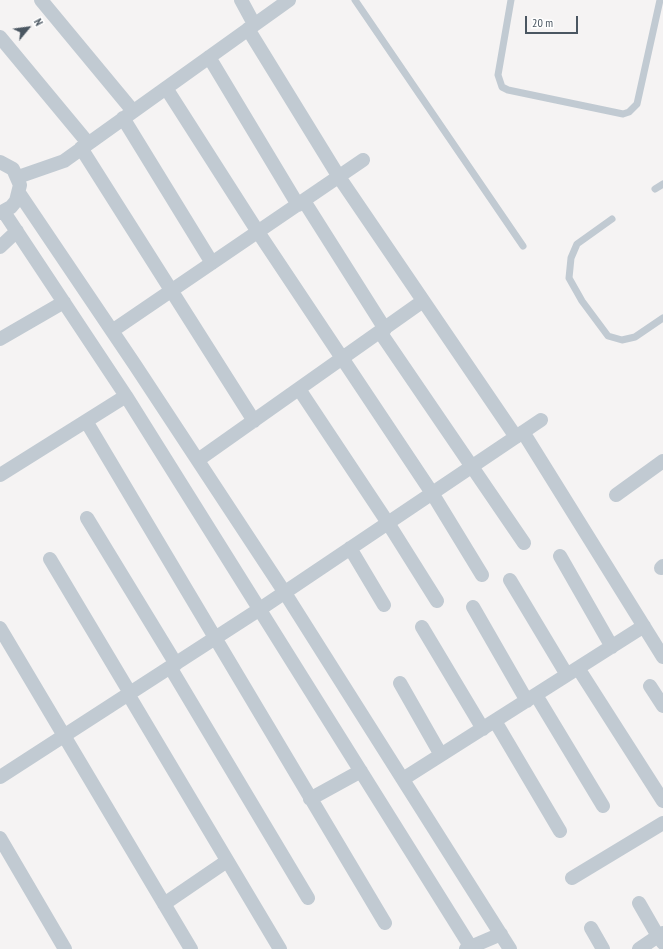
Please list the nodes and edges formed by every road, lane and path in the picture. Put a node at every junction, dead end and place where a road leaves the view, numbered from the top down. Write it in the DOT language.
graph roads {
  1 [pos="40,0"];
  2 [pos="241,0"];
  3 [pos="289,0"];
  4 [pos="355,0"];
  5 [pos="511,0"];
  6 [pos="660,0"];
  7 [pos="251,27"];
  8 [pos="0,37"];
  9 [pos="209,57"];
  10 [pos="166,88"];
  11 [pos="128,115"];
  12 [pos="85,146"];
  13 [pos="364,160"];
  14 [pos="0,162"];
  15 [pos="18,177"];
  16 [pos="339,177"];
  17 [pos="663,184"];
  18 [pos="655,189"];
  19 [pos="19,193"];
  20 [pos="301,203"];
  21 [pos="2,212"];
  22 [pos="612,219"];
  23 [pos="17,231"];
  24 [pos="258,232"];
  25 [pos="523,246"];
  26 [pos="0,247"];
  27 [pos="212,263"];
  28 [pos="171,291"];
  29 [pos="423,301"];
  30 [pos="64,302"];
  31 [pos="663,318"];
  32 [pos="112,331"];
  33 [pos="383,331"];
  34 [pos="2,332"];
  35 [pos="342,359"];
  36 [pos="299,389"];
  37 [pos="126,396"];
  38 [pos="254,420"];
  39 [pos="541,420"];
  40 [pos="86,421"];
  41 [pos="519,435"];
  42 [pos="198,460"];
  43 [pos="663,461"];
  44 [pos="472,467"];
  45 [pos="0,475"];
  46 [pos="432,493"];
  47 [pos="616,495"];
  48 [pos="87,518"];
  49 [pos="388,523"];
  50 [pos="524,543"];
  51 [pos="350,548"];
  52 [pos="560,556"];
  53 [pos="50,559"];
  54 [pos="482,575"];
  55 [pos="510,580"];
  56 [pos="284,593"];
  57 [pos="437,601"];
  58 [pos="384,605"];
  59 [pos="473,607"];
  60 [pos="260,609"];
  61 [pos="644,626"];
  62 [pos="422,627"];
  63 [pos="0,628"];
  64 [pos="214,639"];
  65 [pos="612,647"];
  66 [pos="663,658"];
  67 [pos="173,665"];
  68 [pos="573,671"];
  69 [pos="400,683"];
  70 [pos="650,686"];
  71 [pos="129,694"];
  72 [pos="531,698"];
  73 [pos="663,706"];
  74 [pos="495,721"];
  75 [pos="483,728"];
  76 [pos="63,736"];
  77 [pos="441,755"];
  78 [pos="361,771"];
  79 [pos="0,777"];
  80 [pos="403,779"];
  81 [pos="310,799"];
  82 [pos="663,801"];
  83 [pos="603,806"];
  84 [pos="663,823"];
  85 [pos="560,831"];
  86 [pos="0,838"];
  87 [pos="227,861"];
  88 [pos="572,878"];
  89 [pos="308,898"];
  90 [pos="639,903"];
  91 [pos="164,904"];
  92 [pos="385,923"];
  93 [pos="591,928"];
  94 [pos="501,934"];
  95 [pos="661,937"];
  96 [pos="470,948"];
  97 [pos="65,949"];
  98 [pos="191,949"];
  99 [pos="280,949"];
  100 [pos="510,949"];
  101 [pos="603,949"];
  102 [pos="639,949"];
  1 -- 11 [label="street"];
  2 -- 7 [label="street"];
  3 -- 7 [label="street"];
  4 -- 25 [label="lane"];
  5 -- 6 [label="lane"];
  7 -- 9 [label="street"];
  7 -- 16 [label="street"];
  8 -- 12 [label="street"];
  9 -- 10 [label="street"];
  9 -- 20 [label="street"];
  10 -- 11 [label="street"];
  10 -- 24 [label="street"];
  11 -- 12 [label="street"];
  11 -- 27 [label="street"];
  12 -- 15 [label="street"];
  12 -- 28 [label="street"];
  13 -- 16 [label="street"];
  14 -- 15 [label="street"];
  15 -- 19 [label="street"];
  16 -- 20 [label="street"];
  16 -- 29 [label="street"];
  17 -- 18 [label="lane"];
  19 -- 21 [label="street"];
  19 -- 32 [label="street"];
  20 -- 24 [label="street"];
  20 -- 33 [label="street"];
  21 -- 23 [label="street"];
  22 -- 31 [label="lane"];
  23 -- 26 [label="street"];
  23 -- 30 [label="street"];
  24 -- 27 [label="street"];
  24 -- 35 [label="street"];
  27 -- 28 [label="street"];
  28 -- 32 [label="street"];
  28 -- 38 [label="street"];
  29 -- 33 [label="street"];
  29 -- 41 [label="street"];
  30 -- 34 [label="street"];
  30 -- 37 [label="street"];
  32 -- 42 [label="street"];
  33 -- 35 [label="street"];
  33 -- 44 [label="street"];
  35 -- 36 [label="street"];
  35 -- 46 [label="street"];
  36 -- 38 [label="street"];
  36 -- 49 [label="street"];
  37 -- 40 [label="street"];
  37 -- 60 [label="street"];
  38 -- 42 [label="street"];
  39 -- 41 [label="street"];
  40 -- 45 [label="street"];
  40 -- 64 [label="street"];
  41 -- 44 [label="street"];
  41 -- 61 [label="street"];
  42 -- 56 [label="street"];
  43 -- 47 [label="street"];
  44 -- 46 [label="street"];
  44 -- 50 [label="street"];
  46 -- 49 [label="street"];
  46 -- 54 [label="street"];
  48 -- 67 [label="street"];
  49 -- 51 [label="street"];
  49 -- 57 [label="street"];
  51 -- 56 [label="street"];
  51 -- 58 [label="street"];
  52 -- 65 [label="street"];
  53 -- 71 [label="street"];
  55 -- 68 [label="street"];
  56 -- 60 [label="street"];
  56 -- 80 [label="street"];
  59 -- 72 [label="street"];
  60 -- 64 [label="street"];
  60 -- 78 [label="street"];
  61 -- 65 [label="street"];
  61 -- 66 [label="street"];
  62 -- 75 [label="street"];
  63 -- 76 [label="street"];
  64 -- 67 [label="street"];
  64 -- 81 [label="street"];
  65 -- 68 [label="street"];
  67 -- 71 [label="street"];
  67 -- 89 [label="street"];
  68 -- 72 [label="street"];
  68 -- 82 [label="street"];
  69 -- 77 [label="street"];
  70 -- 73 [label="street"];
  71 -- 76 [label="street"];
  71 -- 87 [label="street"];
  72 -- 74 [label="street"];
  72 -- 83 [label="street"];
  74 -- 75 [label="street"];
  74 -- 85 [label="street"];
  75 -- 77 [label="street"];
  76 -- 79 [label="street"];
  76 -- 91 [label="street"];
  77 -- 80 [label="street"];
  78 -- 81 [label="street"];
  78 -- 96 [label="street"];
  80 -- 94 [label="street"];
  81 -- 92 [label="street"];
  84 -- 88 [label="street"];
  86 -- 97 [label="street"];
  87 -- 91 [label="street"];
  87 -- 99 [label="street"];
  90 -- 95 [label="street"];
  91 -- 98 [label="street"];
  93 -- 101 [label="street"];
  94 -- 96 [label="street"];
  94 -- 100 [label="street"];
  95 -- 102 [label="street"];
}
